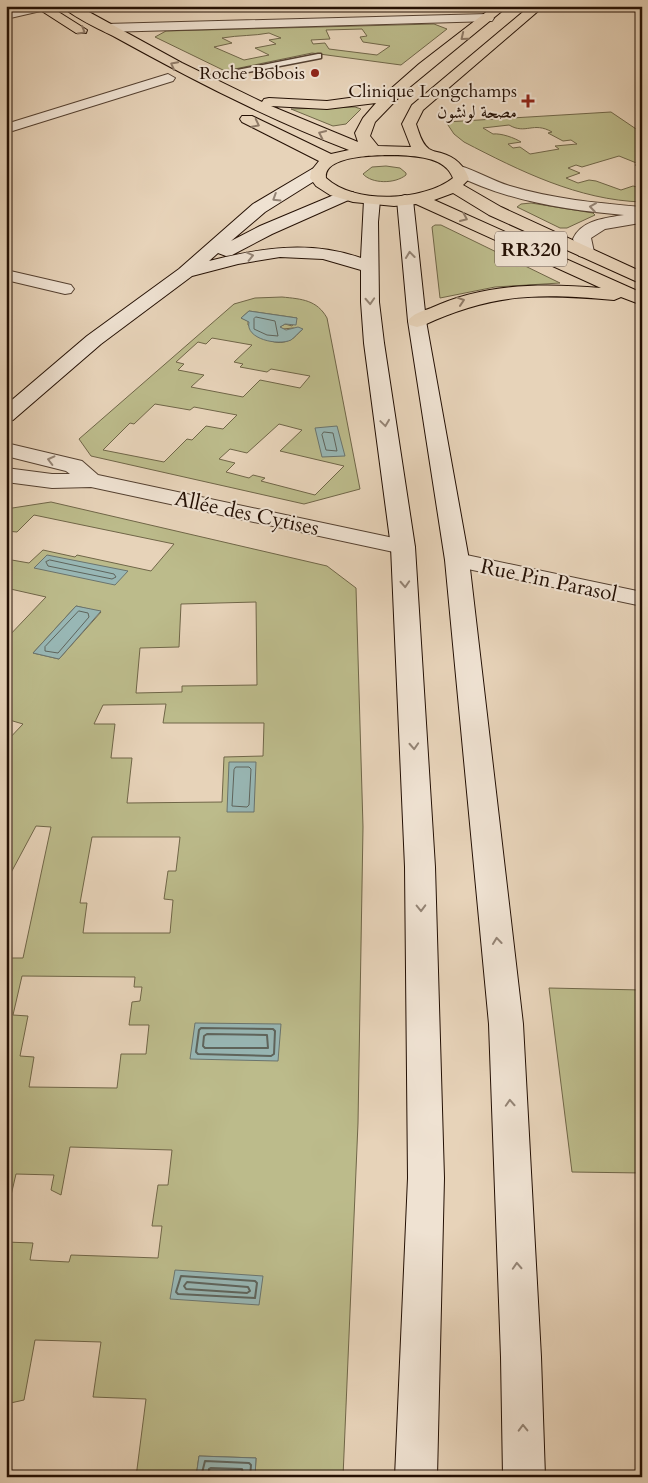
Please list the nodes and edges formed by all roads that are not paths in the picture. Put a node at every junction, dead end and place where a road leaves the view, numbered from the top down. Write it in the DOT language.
graph roads {
  1 [pos="68,6"];
  2 [pos="502,6"];
  3 [pos="538,6"];
  4 [pos="41,7"];
  5 [pos="6,16"];
  6 [pos="488,18"];
  7 [pos="106,28"];
  8 [pos="90,36"];
  9 [pos="318,56"];
  10 [pos="150,68"];
  11 [pos="202,79"];
  12 [pos="389,97"];
  13 [pos="244,98"];
  14 [pos="237,114"];
  15 [pos="6,129"];
  16 [pos="371,151"];
  17 [pos="425,154"];
  18 [pos="324,166"];
  19 [pos="457,179"];
  20 [pos="348,195"];
  21 [pos="412,199"];
  22 [pos="372,200"];
  23 [pos="642,212"];
  24 [pos="642,218"];
  25 [pos="585,252"];
  26 [pos="369,268"];
  27 [pos="185,273"];
  28 [pos="6,275"];
  29 [pos="642,279"];
  30 [pos="65,289"];
  31 [pos="642,300"];
  32 [pos="416,321"];
  33 [pos="6,416"];
  34 [pos="6,449"];
  35 [pos="6,475"];
  36 [pos="91,480"];
  37 [pos="403,547"];
  38 [pos="457,560"];
  39 [pos="642,599"];
  40 [pos="416,1477"];
  41 [pos="524,1477"];
  1 -- 7 [label="main road, RR320"];
  2 -- 6 [label="main road"];
  3 -- 17 [label="main road"];
  4 -- 5 [label="main road"];
  4 -- 8 [label="main road, one-way"];
  6 -- 7 [label="main road"];
  6 -- 12 [label="main road, one-way"];
  11 -- 7 [label="main road, RR320, one-way"];
  9 -- 11 [label="lane"];
  10 -- 15 [label="main road"];
  11 -- 13 [label="main road, RR320"];
  12 -- 13 [label="main road"];
  12 -- 16 [label="main road"];
  16 -- 13 [label="main road, RR320, one-way"];
  14 -- 18 [label="main road, RR320, one-way"];
  16 -- 17 [label="main road, RR320"];
  16 -- 18 [label="main road, RR320"];
  17 -- 19 [label="main road, RR320"];
  18 -- 20 [label="main road, RR320"];
  18 -- 27 [label="main road, one-way"];
  19 -- 21 [label="main road, RR320"];
  23 -- 19 [label="main road, one-way"];
  19 -- 25 [label="main road, RR320"];
  20 -- 22 [label="main road, RR320"];
  20 -- 27 [label="main road"];
  21 -- 22 [label="main road, RR320"];
  21 -- 31 [label="main road, RR320, one-way"];
  32 -- 21 [label="main road, one-way"];
  22 -- 26 [label="main road"];
  24 -- 25 [label="main road"];
  25 -- 29 [label="main road, RR320"];
  27 -- 26 [label="main road, one-way"];
  26 -- 37 [label="main road, one-way"];
  27 -- 33 [label="main road"];
  28 -- 30 [label="main road"];
  32 -- 31 [label="main road, one-way"];
  32 -- 38 [label="main road"];
  36 -- 34 [label="main road, Allée des Cytises, one-way"];
  35 -- 36 [label="main road, Allée des Cytises"];
  36 -- 37 [label="main road, Allée des Cytises"];
  37 -- 40 [label="main road, one-way"];
  38 -- 39 [label="main road, Rue Pin Parasol"];
  41 -- 38 [label="main road, one-way"];
}
